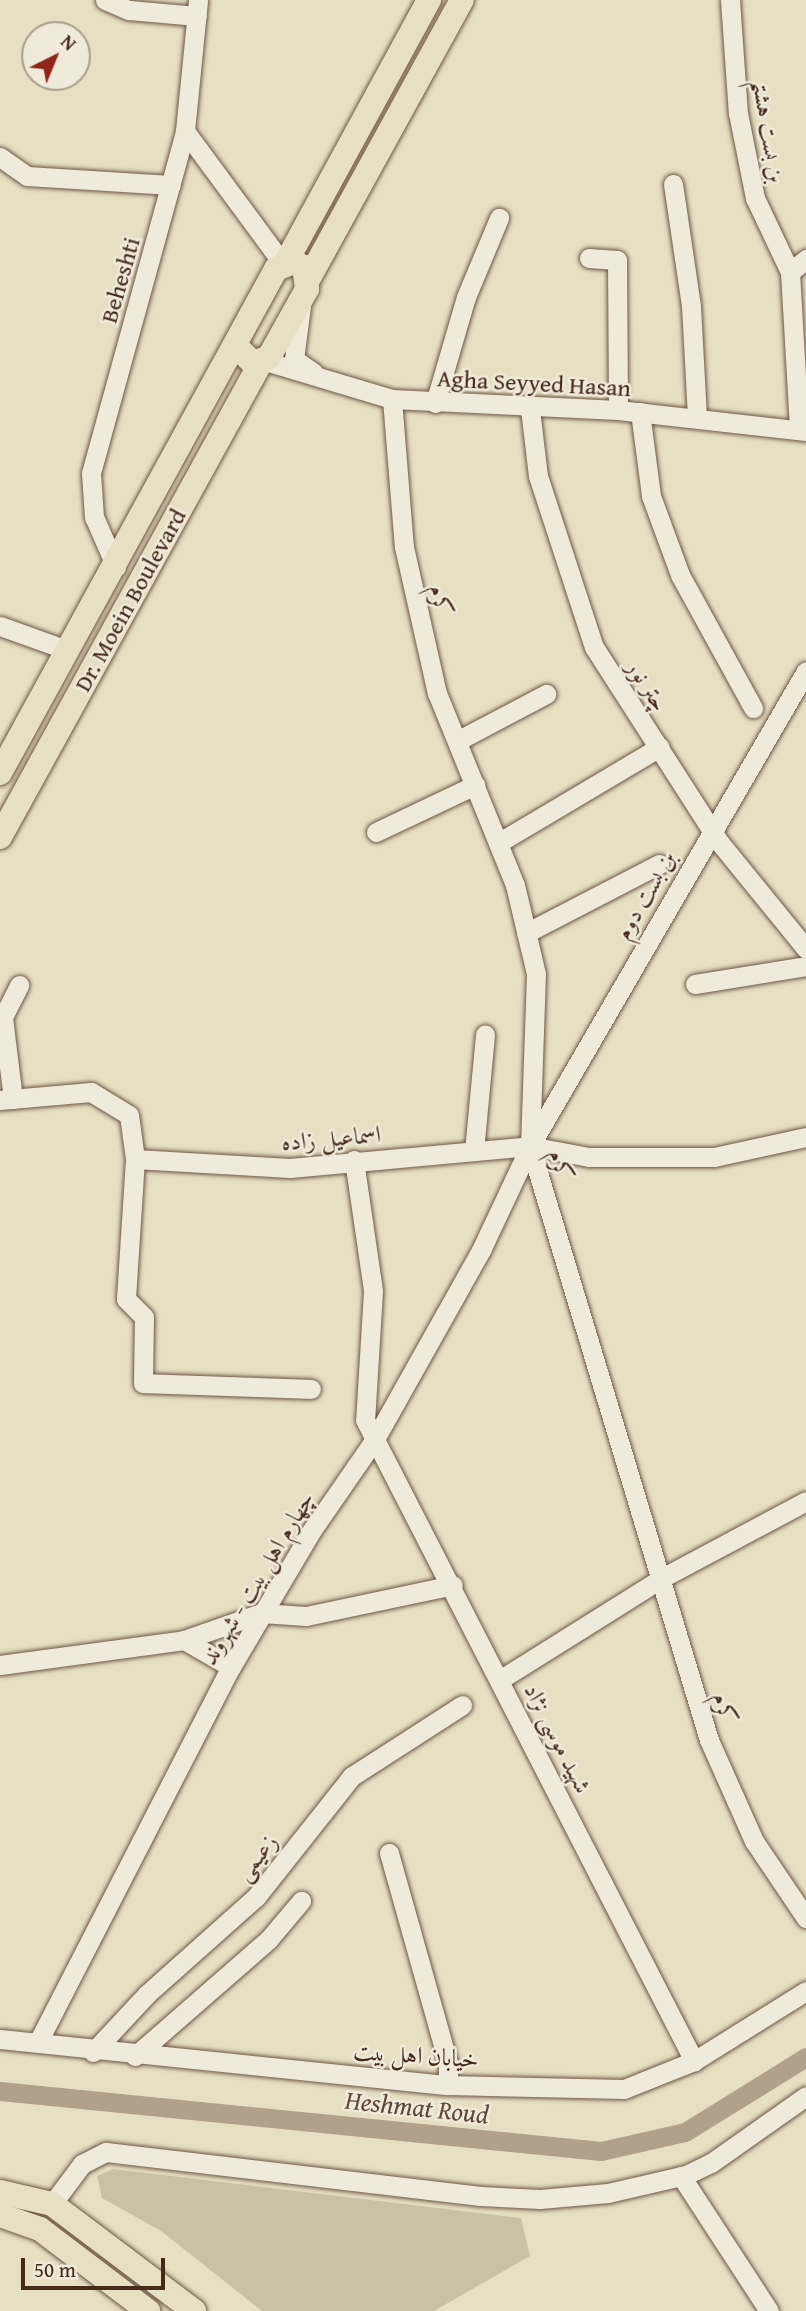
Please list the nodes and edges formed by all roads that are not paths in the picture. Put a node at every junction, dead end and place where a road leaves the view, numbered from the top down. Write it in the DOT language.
graph roads {
  1 [pos="105,0"];
  2 [pos="429,0"];
  3 [pos="462,0"];
  4 [pos="730,0"];
  5 [pos="197,8"];
  6 [pos="185,131"];
  7 [pos="0,157"];
  8 [pos="673,184"];
  9 [pos="171,185"];
  10 [pos="499,218"];
  11 [pos="589,258"];
  12 [pos="806,259"];
  13 [pos="284,264"];
  14 [pos="790,272"];
  15 [pos="305,289"];
  16 [pos="238,348"];
  17 [pos="263,362"];
  18 [pos="330,383"];
  19 [pos="392,399"];
  20 [pos="435,403"];
  21 [pos="530,410"];
  22 [pos="618,410"];
  23 [pos="640,412"];
  24 [pos="697,418"];
  25 [pos="803,430"];
  26 [pos="116,567"];
  27 [pos="0,626"];
  28 [pos="67,650"];
  29 [pos="806,671"];
  30 [pos="546,694"];
  31 [pos="752,708"];
  32 [pos="457,741"];
  33 [pos="660,747"];
  34 [pos="0,773"];
  35 [pos="475,785"];
  36 [pos="711,829"];
  37 [pos="376,832"];
  38 [pos="0,837"];
  39 [pos="498,844"];
  40 [pos="659,864"];
  41 [pos="526,933"];
  42 [pos="806,949"];
  43 [pos="806,966"];
  44 [pos="695,984"];
  45 [pos="19,985"];
  46 [pos="485,1035"];
  47 [pos="7,1099"];
  48 [pos="806,1137"];
  49 [pos="530,1146"];
  50 [pos="474,1151"];
  51 [pos="135,1159"];
  52 [pos="354,1160"];
  53 [pos="311,1389"];
  54 [pos="375,1439"];
  55 [pos="806,1500"];
  56 [pos="662,1578"];
  57 [pos="453,1585"];
  58 [pos="261,1613"];
  59 [pos="184,1640"];
  60 [pos="0,1665"];
  61 [pos="231,1667"];
  62 [pos="501,1679"];
  63 [pos="462,1705"];
  64 [pos="389,1853"];
  65 [pos="301,1901"];
  66 [pos="806,1918"];
  67 [pos="806,1991"];
  68 [pos="0,2039"];
  69 [pos="38,2042"];
  70 [pos="93,2052"];
  71 [pos="135,2056"];
  72 [pos="694,2061"];
  73 [pos="448,2085"];
  74 [pos="806,2096"];
  75 [pos="681,2176"];
  76 [pos="0,2192"];
  77 [pos="52,2204"];
  78 [pos="0,2216"];
  79 [pos="148,2311"];
  80 [pos="194,2311"];
  81 [pos="769,2311"];
  1 -- 5 [label="street"];
  2 -- 13 [label="main road"];
  3 -- 15 [label="main road"];
  4 -- 14 [label="street, بن بست هشتم"];
  5 -- 6 [label="street, Beheshti"];
  6 -- 9 [label="street, Beheshti"];
  6 -- 13 [label="street"];
  7 -- 9 [label="street"];
  8 -- 24 [label="street"];
  9 -- 26 [label="street, Beheshti"];
  10 -- 20 [label="street"];
  11 -- 22 [label="street"];
  12 -- 14 [label="street"];
  13 -- 15 [label="main road"];
  13 -- 16 [label="main road, Dr. Moein Boulevard"];
  14 -- 25 [label="street, بن بست هشتم"];
  15 -- 17 [label="main road, Dr. Moein Boulevard"];
  15 -- 18 [label="street"];
  16 -- 17 [label="main road"];
  16 -- 26 [label="main road, Dr. Moein Boulevard"];
  17 -- 18 [label="street, Agha Seyyed Hasan"];
  17 -- 38 [label="main road, Dr. Moein Boulevard"];
  18 -- 19 [label="street, Agha Seyyed Hasan"];
  19 -- 20 [label="street, Agha Seyyed Hasan"];
  19 -- 32 [label="street, کرم"];
  20 -- 21 [label="street, Agha Seyyed Hasan"];
  21 -- 22 [label="street, Agha Seyyed Hasan"];
  21 -- 33 [label="street, چتر نور"];
  22 -- 23 [label="street, Agha Seyyed Hasan"];
  23 -- 24 [label="street, Agha Seyyed Hasan"];
  23 -- 31 [label="street"];
  24 -- 25 [label="street, Agha Seyyed Hasan"];
  26 -- 28 [label="main road, Dr. Moein Boulevard"];
  27 -- 28 [label="street"];
  28 -- 34 [label="main road, Dr. Moein Boulevard"];
  29 -- 36 [label="street, بن بست دوم"];
  30 -- 32 [label="street"];
  32 -- 35 [label="street, کرم"];
  33 -- 36 [label="street, چتر نور"];
  33 -- 39 [label="street"];
  35 -- 37 [label="street"];
  35 -- 39 [label="street, کرم"];
  36 -- 42 [label="street, چتر نور"];
  36 -- 49 [label="street, بن بست دوم"];
  39 -- 41 [label="street, کرم"];
  40 -- 41 [label="street"];
  41 -- 49 [label="street, کرم"];
  43 -- 44 [label="street"];
  45 -- 47 [label="street"];
  46 -- 50 [label="street"];
  47 -- 51 [label="street"];
  48 -- 49 [label="street, اسماعیل زاده"];
  49 -- 50 [label="street, اسماعیل زاده"];
  49 -- 54 [label="street, چهارم اهل بیت - شهروند"];
  49 -- 56 [label="street, کرم"];
  50 -- 52 [label="street, اسماعیل زاده"];
  51 -- 52 [label="street, اسماعیل زاده"];
  51 -- 53 [label="street"];
  52 -- 54 [label="street, شهید موسی نژاد"];
  54 -- 57 [label="street, شهید موسی نژاد"];
  54 -- 58 [label="street, چهارم اهل بیت - شهروند"];
  55 -- 56 [label="street"];
  56 -- 62 [label="street"];
  56 -- 66 [label="street, کرم"];
  57 -- 58 [label="street"];
  57 -- 62 [label="street, شهید موسی نژاد"];
  58 -- 59 [label="street"];
  58 -- 61 [label="street, چهارم اهل بیت - شهروند"];
  59 -- 60 [label="street"];
  59 -- 61 [label="street"];
  61 -- 69 [label="street, چهارم اهل بیت - شهروند"];
  62 -- 72 [label="street, شهید موسی نژاد"];
  63 -- 70 [label="street, زعیمی"];
  64 -- 73 [label="street"];
  65 -- 71 [label="street"];
  67 -- 72 [label="street, خیابان اهل بیت"];
  68 -- 69 [label="street, خیابان اهل بیت"];
  69 -- 70 [label="street, خیابان اهل بیت"];
  70 -- 71 [label="street, خیابان اهل بیت"];
  71 -- 73 [label="street, خیابان اهل بیت"];
  72 -- 73 [label="street, خیابان اهل بیت"];
  74 -- 75 [label="street"];
  75 -- 77 [label="street"];
  75 -- 81 [label="street"];
  76 -- 77 [label="main road"];
  77 -- 80 [label="main road"];
  78 -- 79 [label="main road"];
}
